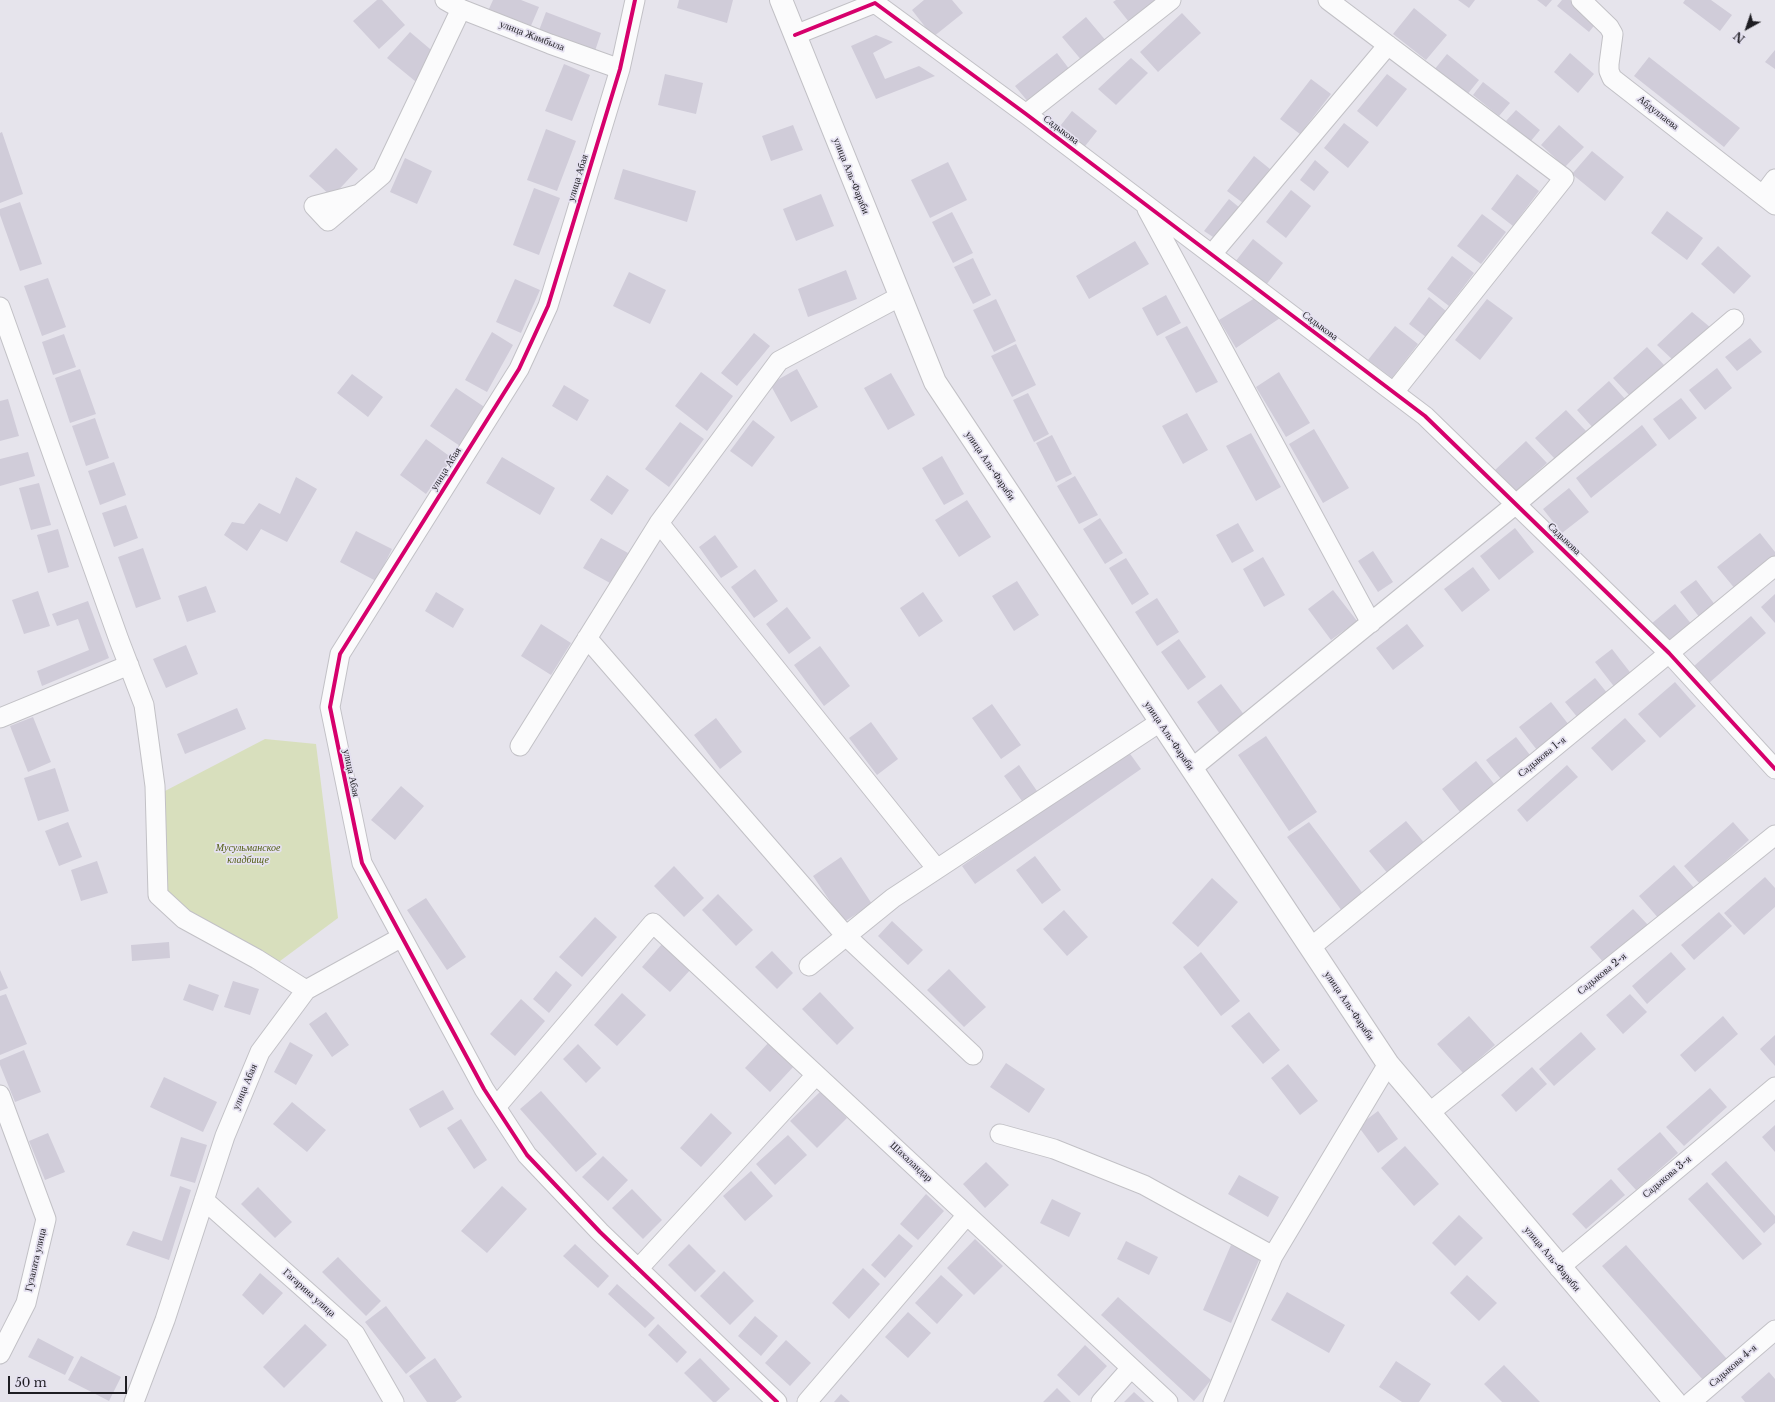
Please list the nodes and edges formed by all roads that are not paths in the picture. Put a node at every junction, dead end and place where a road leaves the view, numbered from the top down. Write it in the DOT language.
graph roads {
  1 [pos="635,0"];
  2 [pos="781,0"];
  3 [pos="1171,0"];
  4 [pos="1328,0"];
  5 [pos="1582,0"];
  6 [pos="877,1"];
  7 [pos="453,4"];
  8 [pos="794,35"];
  9 [pos="1388,45"];
  10 [pos="620,69"];
  11 [pos="1026,114"];
  12 [pos="1775,179"];
  13 [pos="360,194"];
  14 [pos="1769,200"];
  15 [pos="1144,202"];
  16 [pos="1212,254"];
  17 [pos="899,297"];
  18 [pos="0,307"];
  19 [pos="1734,319"];
  20 [pos="1394,392"];
  21 [pos="1516,504"];
  22 [pos="659,523"];
  23 [pos="1775,566"];
  24 [pos="1371,623"];
  25 [pos="587,638"];
  26 [pos="1669,653"];
  27 [pos="128,665"];
  28 [pos="0,718"];
  29 [pos="1160,722"];
  30 [pos="520,746"];
  31 [pos="1191,769"];
  32 [pos="1775,769"];
  33 [pos="1775,835"];
  34 [pos="937,869"];
  35 [pos="846,936"];
  36 [pos="402,937"];
  37 [pos="1310,948"];
  38 [pos="809,966"];
  39 [pos="306,990"];
  40 [pos="973,1055"];
  41 [pos="1388,1064"];
  42 [pos="816,1074"];
  43 [pos="1775,1087"];
  44 [pos="0,1095"];
  45 [pos="496,1107"];
  46 [pos="1429,1113"];
  47 [pos="1000,1134"];
  48 [pos="204,1200"];
  49 [pos="968,1215"];
  50 [pos="1273,1256"];
  51 [pos="1559,1268"];
  52 [pos="638,1269"];
  53 [pos="1775,1330"];
  54 [pos="0,1354"];
  55 [pos="1131,1368"];
  56 [pos="134,1402"];
  57 [pos="394,1402"];
  58 [pos="777,1402"];
  59 [pos="807,1402"];
  60 [pos="1101,1402"];
  61 [pos="1168,1402"];
  62 [pos="1213,1402"];
  63 [pos="1675,1402"];
  64 [pos="1691,1402"];
  1 -- 10 [label="street, улица Абая"];
  2 -- 8 [label="main road, улица Аль-Фараби"];
  3 -- 11 [label="street"];
  4 -- 9 [label="street"];
  5 -- 14 [label="street, Абдуллаева"];
  6 -- 8 [label="street, Садыкова"];
  6 -- 11 [label="street, Садыкова"];
  7 -- 10 [label="street, улица Жамбыла"];
  7 -- 13 [label="street"];
  8 -- 17 [label="main road, улица Аль-Фараби"];
  9 -- 16 [label="street"];
  9 -- 20 [label="street"];
  10 -- 36 [label="street, улица Абая"];
  11 -- 15 [label="street, Садыкова"];
  12 -- 14 [label="street"];
  15 -- 16 [label="street, Садыкова"];
  15 -- 24 [label="street"];
  16 -- 20 [label="street, Садыкова"];
  17 -- 22 [label="street"];
  17 -- 29 [label="main road, улица Аль-Фараби"];
  18 -- 27 [label="street"];
  19 -- 21 [label="street"];
  20 -- 21 [label="street, Садыкова"];
  21 -- 24 [label="street"];
  21 -- 26 [label="street, Садыкова"];
  22 -- 25 [label="street"];
  22 -- 34 [label="street"];
  23 -- 26 [label="street, Садыкова 1-я"];
  24 -- 31 [label="street"];
  25 -- 30 [label="street"];
  25 -- 35 [label="street"];
  26 -- 32 [label="street, Садыкова"];
  26 -- 37 [label="street, Садыкова 1-я"];
  27 -- 28 [label="street"];
  27 -- 39 [label="street"];
  29 -- 31 [label="main road, улица Аль-Фараби"];
  29 -- 34 [label="street"];
  31 -- 37 [label="main road, улица Аль-Фараби"];
  33 -- 46 [label="street, Садыкова 2-я"];
  34 -- 35 [label="street"];
  35 -- 38 [label="street"];
  35 -- 40 [label="street"];
  36 -- 39 [label="street, улица Абая"];
  36 -- 45 [label="street"];
  37 -- 41 [label="main road, улица Аль-Фараби"];
  39 -- 48 [label="street, улица Абая"];
  41 -- 46 [label="main road, улица Аль-Фараби"];
  41 -- 50 [label="street"];
  42 -- 45 [label="street, Шахаландар"];
  42 -- 49 [label="street, Шахаландар"];
  42 -- 52 [label="street"];
  43 -- 51 [label="street, Садыкова 3-я"];
  44 -- 54 [label="street, Гузалата улица"];
  45 -- 52 [label="street"];
  46 -- 51 [label="main road, улица Аль-Фараби"];
  47 -- 50 [label="street"];
  48 -- 56 [label="street, улица Абая"];
  48 -- 57 [label="street, Гагарина улица"];
  49 -- 55 [label="street, Шахаландар"];
  49 -- 59 [label="street"];
  50 -- 62 [label="street"];
  51 -- 63 [label="main road, улица Аль-Фараби"];
  52 -- 58 [label="street"];
  53 -- 64 [label="street, Садыкова 4-я"];
  55 -- 60 [label="street"];
  55 -- 61 [label="street, Шахаландар"];
}
